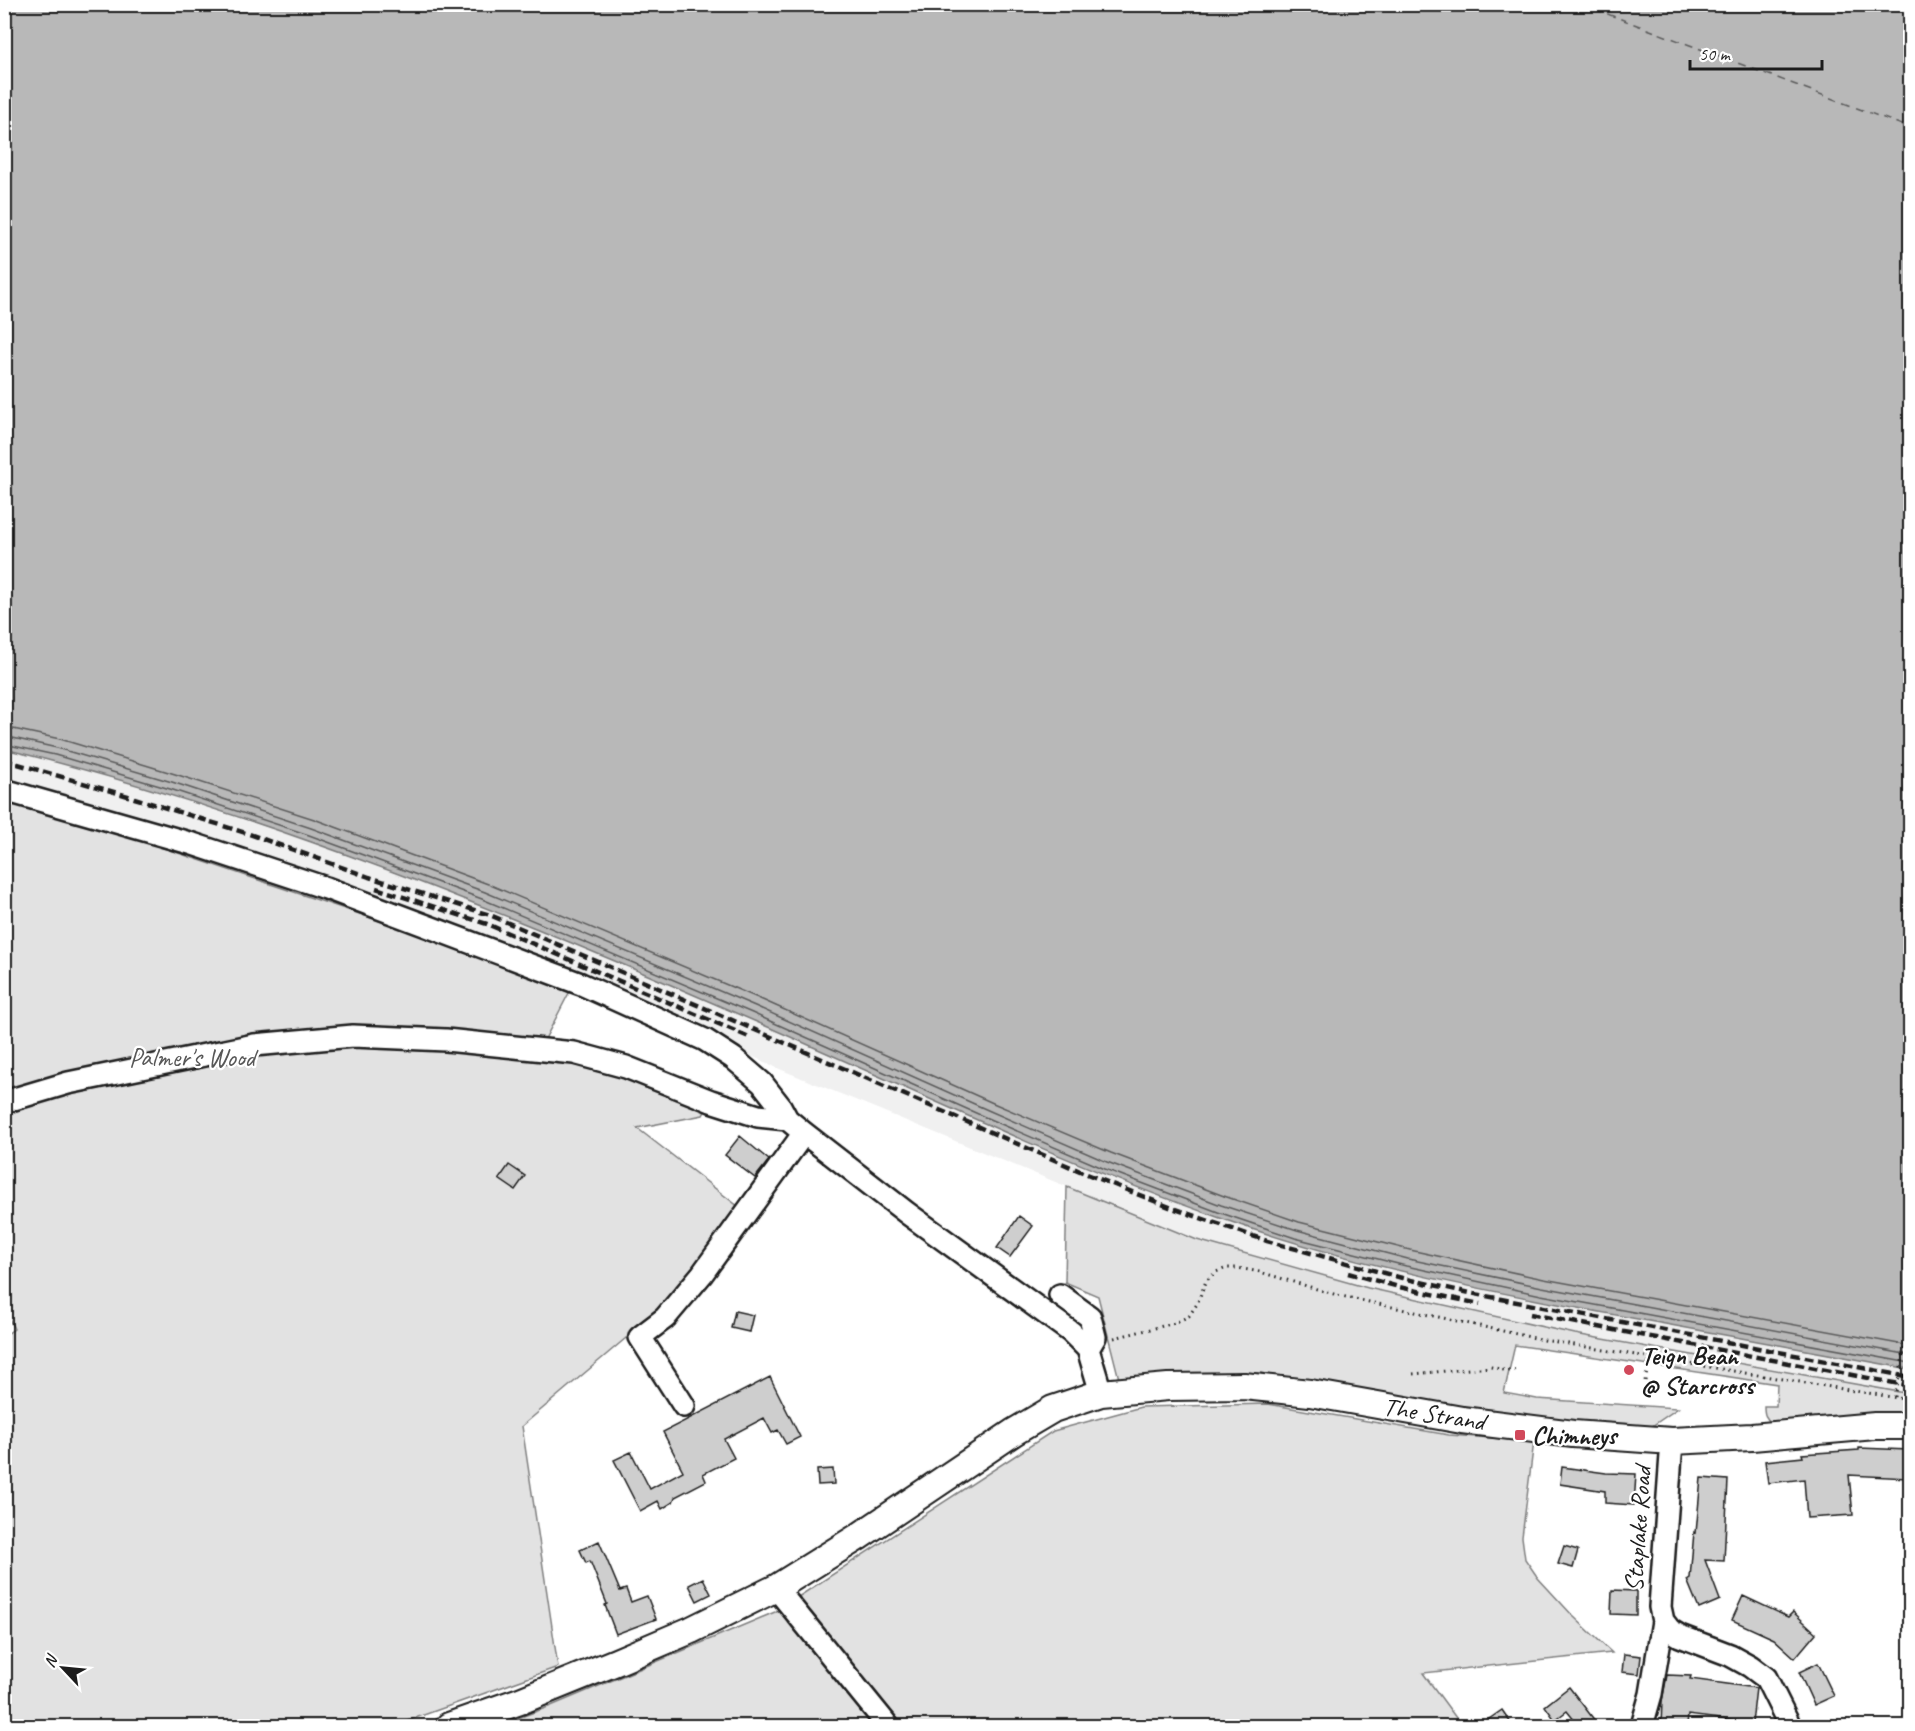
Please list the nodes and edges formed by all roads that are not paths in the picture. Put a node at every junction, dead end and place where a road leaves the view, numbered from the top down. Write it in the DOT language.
graph roads {
  1 [pos="4,790"];
  2 [pos="4,1102"];
  3 [pos="787,1119"];
  4 [pos="804,1133"];
  5 [pos="1060,1295"];
  6 [pos="1088,1349"];
  7 [pos="1101,1393"];
  8 [pos="684,1406"];
  9 [pos="1911,1426"];
  10 [pos="1672,1441"];
  11 [pos="776,1588"];
  12 [pos="1663,1621"];
  13 [pos="449,1726"];
  14 [pos="888,1726"];
  15 [pos="1642,1726"];
  16 [pos="1790,1726"];
  1 -- 3 [label="street"];
  2 -- 3 [label="street"];
  3 -- 4 [label="street"];
  4 -- 6 [label="street"];
  4 -- 8 [label="street"];
  5 -- 6 [label="street"];
  6 -- 7 [label="street"];
  7 -- 10 [label="main road, The Strand"];
  7 -- 11 [label="main road, The Strand"];
  9 -- 10 [label="main road, The Strand"];
  10 -- 12 [label="street, Staplake Road"];
  11 -- 13 [label="main road, The Strand"];
  11 -- 14 [label="street"];
  12 -- 15 [label="street, Staplake Road"];
  12 -- 16 [label="street, Staplake Road"];
}
